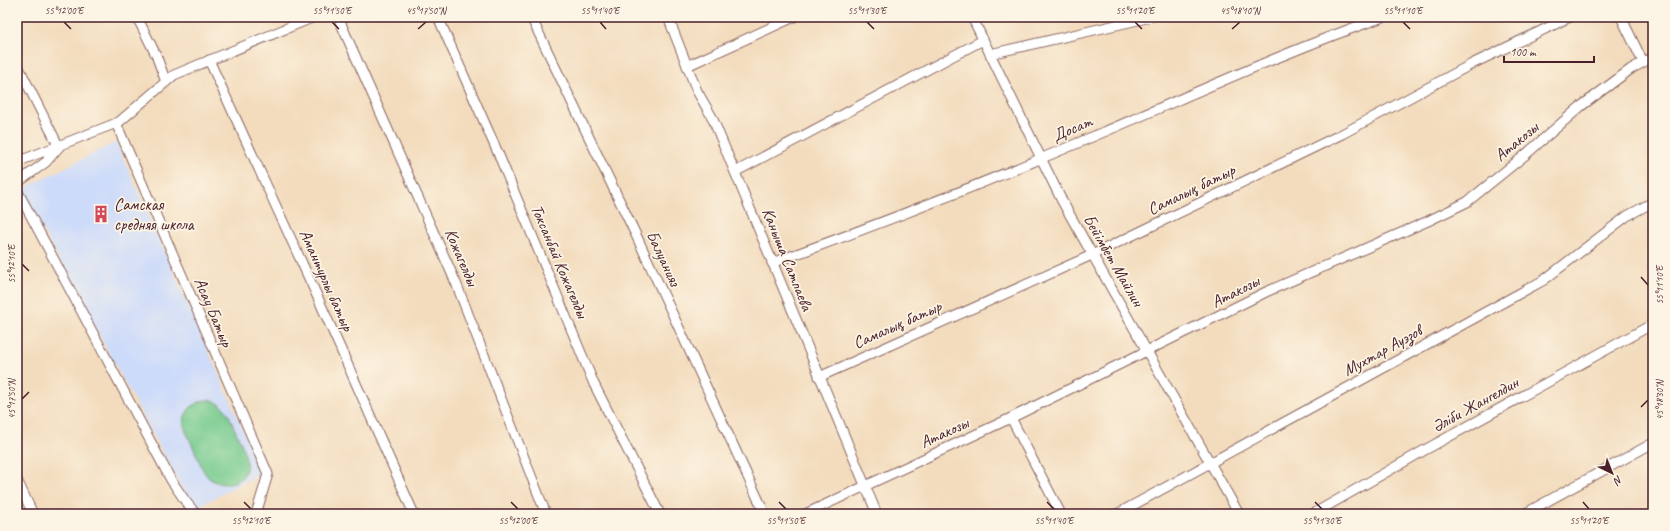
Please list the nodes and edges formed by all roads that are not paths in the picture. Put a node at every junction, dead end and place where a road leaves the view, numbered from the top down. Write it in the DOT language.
graph roads {
  1 [pos="137,17"];
  2 [pos="314,17"];
  3 [pos="338,17"];
  4 [pos="438,17"];
  5 [pos="531,17"];
  6 [pos="668,17"];
  7 [pos="794,17"];
  8 [pos="972,17"];
  9 [pos="1151,17"];
  10 [pos="1383,17"];
  11 [pos="1570,17"];
  12 [pos="1621,17"];
  13 [pos="983,40"];
  14 [pos="990,54"];
  15 [pos="1653,57"];
  16 [pos="210,60"];
  17 [pos="1643,62"];
  18 [pos="17,64"];
  19 [pos="687,66"];
  20 [pos="166,82"];
  21 [pos="116,123"];
  22 [pos="59,146"];
  23 [pos="1041,158"];
  24 [pos="17,162"];
  25 [pos="735,172"];
  26 [pos="17,183"];
  27 [pos="17,190"];
  28 [pos="1653,202"];
  29 [pos="1092,255"];
  30 [pos="772,263"];
  31 [pos="1653,324"];
  32 [pos="1147,352"];
  33 [pos="819,377"];
  34 [pos="1011,418"];
  35 [pos="1653,443"];
  36 [pos="1210,462"];
  37 [pos="17,480"];
  38 [pos="866,487"];
  39 [pos="33,514"];
  40 [pos="196,514"];
  41 [pos="256,514"];
  42 [pos="414,514"];
  43 [pos="546,514"];
  44 [pos="660,514"];
  45 [pos="765,514"];
  46 [pos="806,514"];
  47 [pos="877,514"];
  48 [pos="1061,514"];
  49 [pos="1117,514"];
  50 [pos="1239,514"];
  51 [pos="1314,514"];
  52 [pos="1524,514"];
  1 -- 20 [label="street"];
  2 -- 16 [label="street"];
  3 -- 43 [label="street, Кожагелды"];
  4 -- 44 [label="street, Токсанбай Кожагелды"];
  5 -- 45 [label="street, Балуанияз"];
  6 -- 19 [label="street, Каныша Сатпаева"];
  7 -- 19 [label="street"];
  8 -- 13 [label="street, Бейімбет Майлин"];
  9 -- 14 [label="street"];
  10 -- 23 [label="street, Досат"];
  11 -- 29 [label="street, Самалық батыр"];
  12 -- 17 [label="street"];
  13 -- 14 [label="street, Бейімбет Майлин"];
  13 -- 25 [label="street"];
  14 -- 23 [label="street, Бейімбет Майлин"];
  15 -- 17 [label="street, Атакозы"];
  16 -- 20 [label="street"];
  16 -- 42 [label="street, Амантурлы батыр"];
  17 -- 32 [label="street, Атакозы"];
  18 -- 22 [label="street"];
  19 -- 25 [label="street, Каныша Сатпаева"];
  20 -- 21 [label="street"];
  21 -- 22 [label="street"];
  21 -- 41 [label="street, Асау Батыр"];
  22 -- 24 [label="street"];
  22 -- 26 [label="street"];
  23 -- 29 [label="street, Бейімбет Майлин"];
  23 -- 30 [label="street, Досат"];
  25 -- 30 [label="street, Каныша Сатпаева"];
  27 -- 40 [label="street"];
  28 -- 36 [label="street, Мухтар Ауэзов"];
  29 -- 32 [label="street, Бейімбет Майлин"];
  29 -- 33 [label="street, Самалық батыр"];
  30 -- 33 [label="street, Каныша Сатпаева"];
  31 -- 51 [label="street, Әліби Жангелдин"];
  32 -- 34 [label="street, Атакозы"];
  32 -- 36 [label="street, Бейімбет Майлин"];
  33 -- 38 [label="street, Каныша Сатпаева"];
  34 -- 38 [label="street, Атакозы"];
  34 -- 48 [label="street"];
  35 -- 52 [label="street"];
  36 -- 49 [label="street, Мухтар Ауэзов"];
  36 -- 50 [label="street, Бейімбет Майлин"];
  37 -- 39 [label="street"];
  38 -- 46 [label="street, Атакозы"];
  38 -- 47 [label="street, Каныша Сатпаева"];
}
